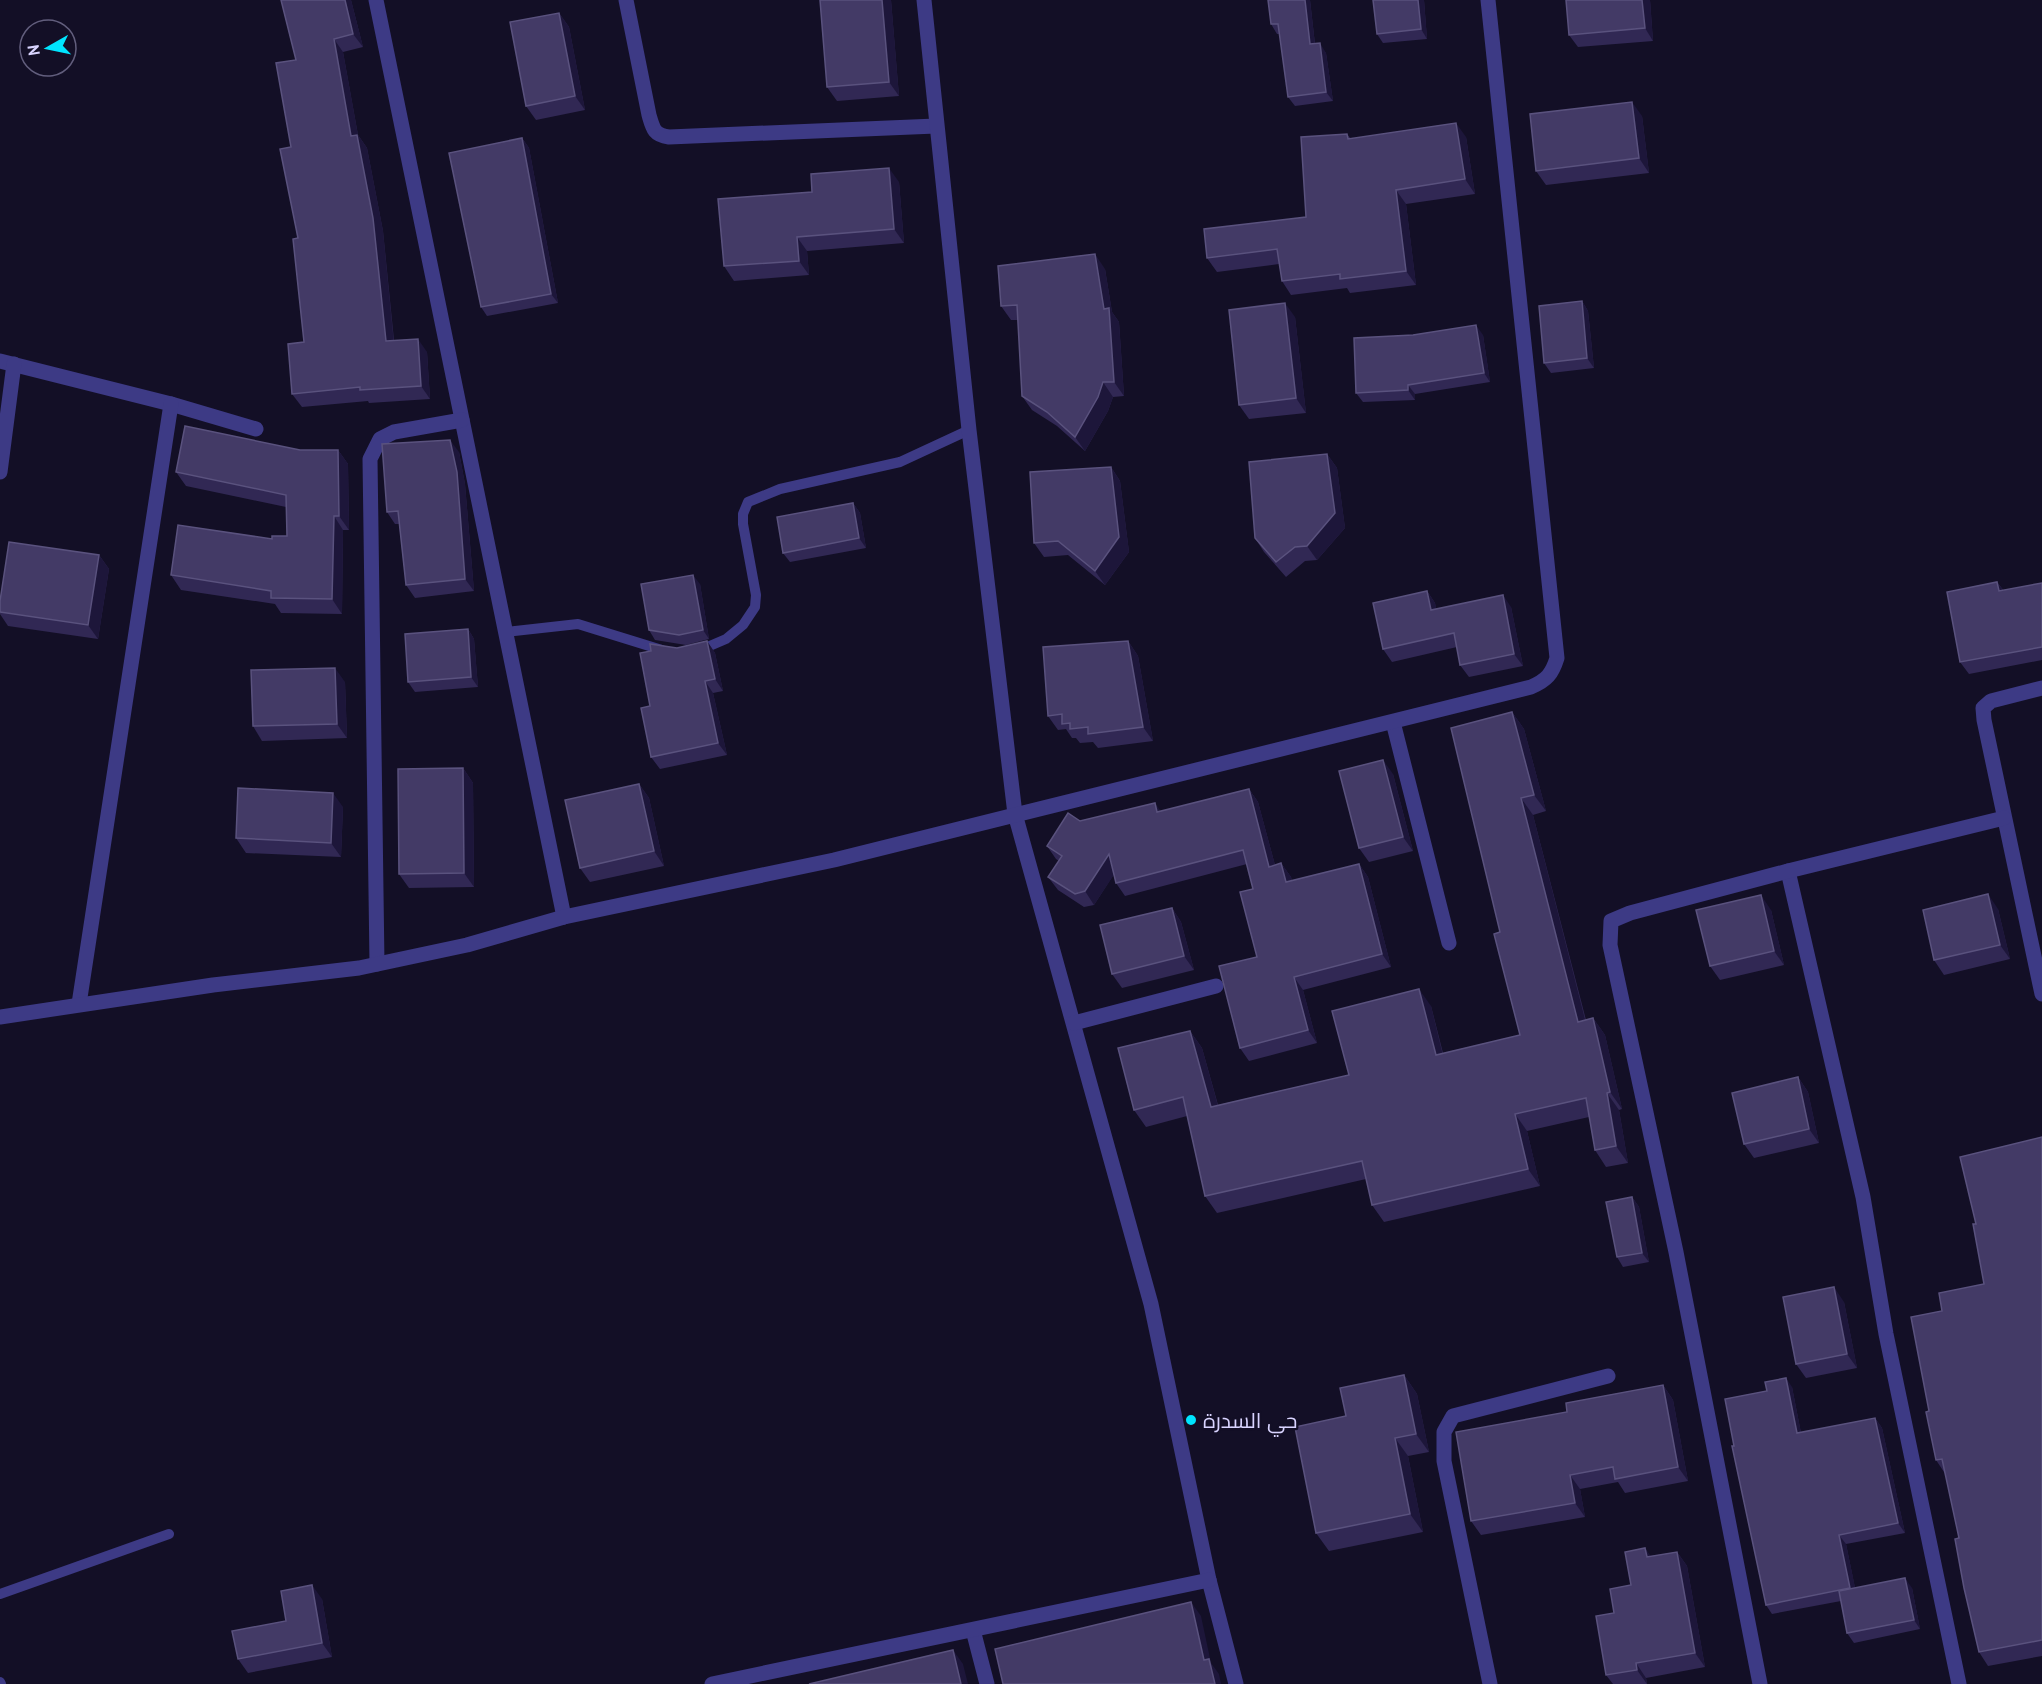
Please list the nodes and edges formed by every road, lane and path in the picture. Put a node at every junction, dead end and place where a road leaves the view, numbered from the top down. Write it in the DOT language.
graph roads {
  1 [pos="376,0"];
  2 [pos="626,0"];
  3 [pos="924,0"];
  4 [pos="1488,0"];
  5 [pos="936,126"];
  6 [pos="7,363"];
  7 [pos="171,404"];
  8 [pos="462,420"];
  9 [pos="256,429"];
  10 [pos="969,430"];
  11 [pos="0,472"];
  12 [pos="506,632"];
  13 [pos="2042,688"];
  14 [pos="1392,722"];
  15 [pos="1015,814"];
  16 [pos="2004,818"];
  17 [pos="1788,871"];
  18 [pos="564,917"];
  19 [pos="1449,943"];
  20 [pos="377,964"];
  21 [pos="1216,986"];
  22 [pos="2042,994"];
  23 [pos="80,1004"];
  24 [pos="0,1017"];
  25 [pos="1074,1023"];
  26 [pos="1608,1376"];
  27 [pos="169,1534"];
  28 [pos="1209,1580"];
  29 [pos="0,1594"];
  30 [pos="973,1630"];
  31 [pos="757,1679"];
  32 [pos="712,1684"];
  33 [pos="987,1684"];
  34 [pos="1236,1684"];
  35 [pos="1490,1684"];
  36 [pos="1760,1684"];
  37 [pos="1959,1684"];
  1 -- 8 [label="street"];
  2 -- 5 [label="street"];
  3 -- 5 [label="street"];
  4 -- 14 [label="street"];
  5 -- 10 [label="street"];
  6 -- 7 [label="street"];
  6 -- 11 [label="street"];
  7 -- 9 [label="street"];
  7 -- 23 [label="street"];
  8 -- 12 [label="street"];
  8 -- 20 [label="street"];
  10 -- 12 [label="lane"];
  10 -- 15 [label="street"];
  12 -- 18 [label="street"];
  13 -- 16 [label="street"];
  14 -- 15 [label="street"];
  14 -- 19 [label="street"];
  15 -- 18 [label="street"];
  15 -- 25 [label="street"];
  16 -- 17 [label="street"];
  16 -- 22 [label="street"];
  17 -- 36 [label="street"];
  17 -- 37 [label="street"];
  18 -- 20 [label="street"];
  20 -- 23 [label="street"];
  21 -- 25 [label="street"];
  23 -- 24 [label="street"];
  25 -- 28 [label="street"];
  26 -- 35 [label="street"];
  27 -- 29 [label="lane"];
  28 -- 30 [label="street"];
  28 -- 34 [label="street"];
  30 -- 31 [label="street"];
  30 -- 33 [label="street"];
  31 -- 32 [label="street"];
}
